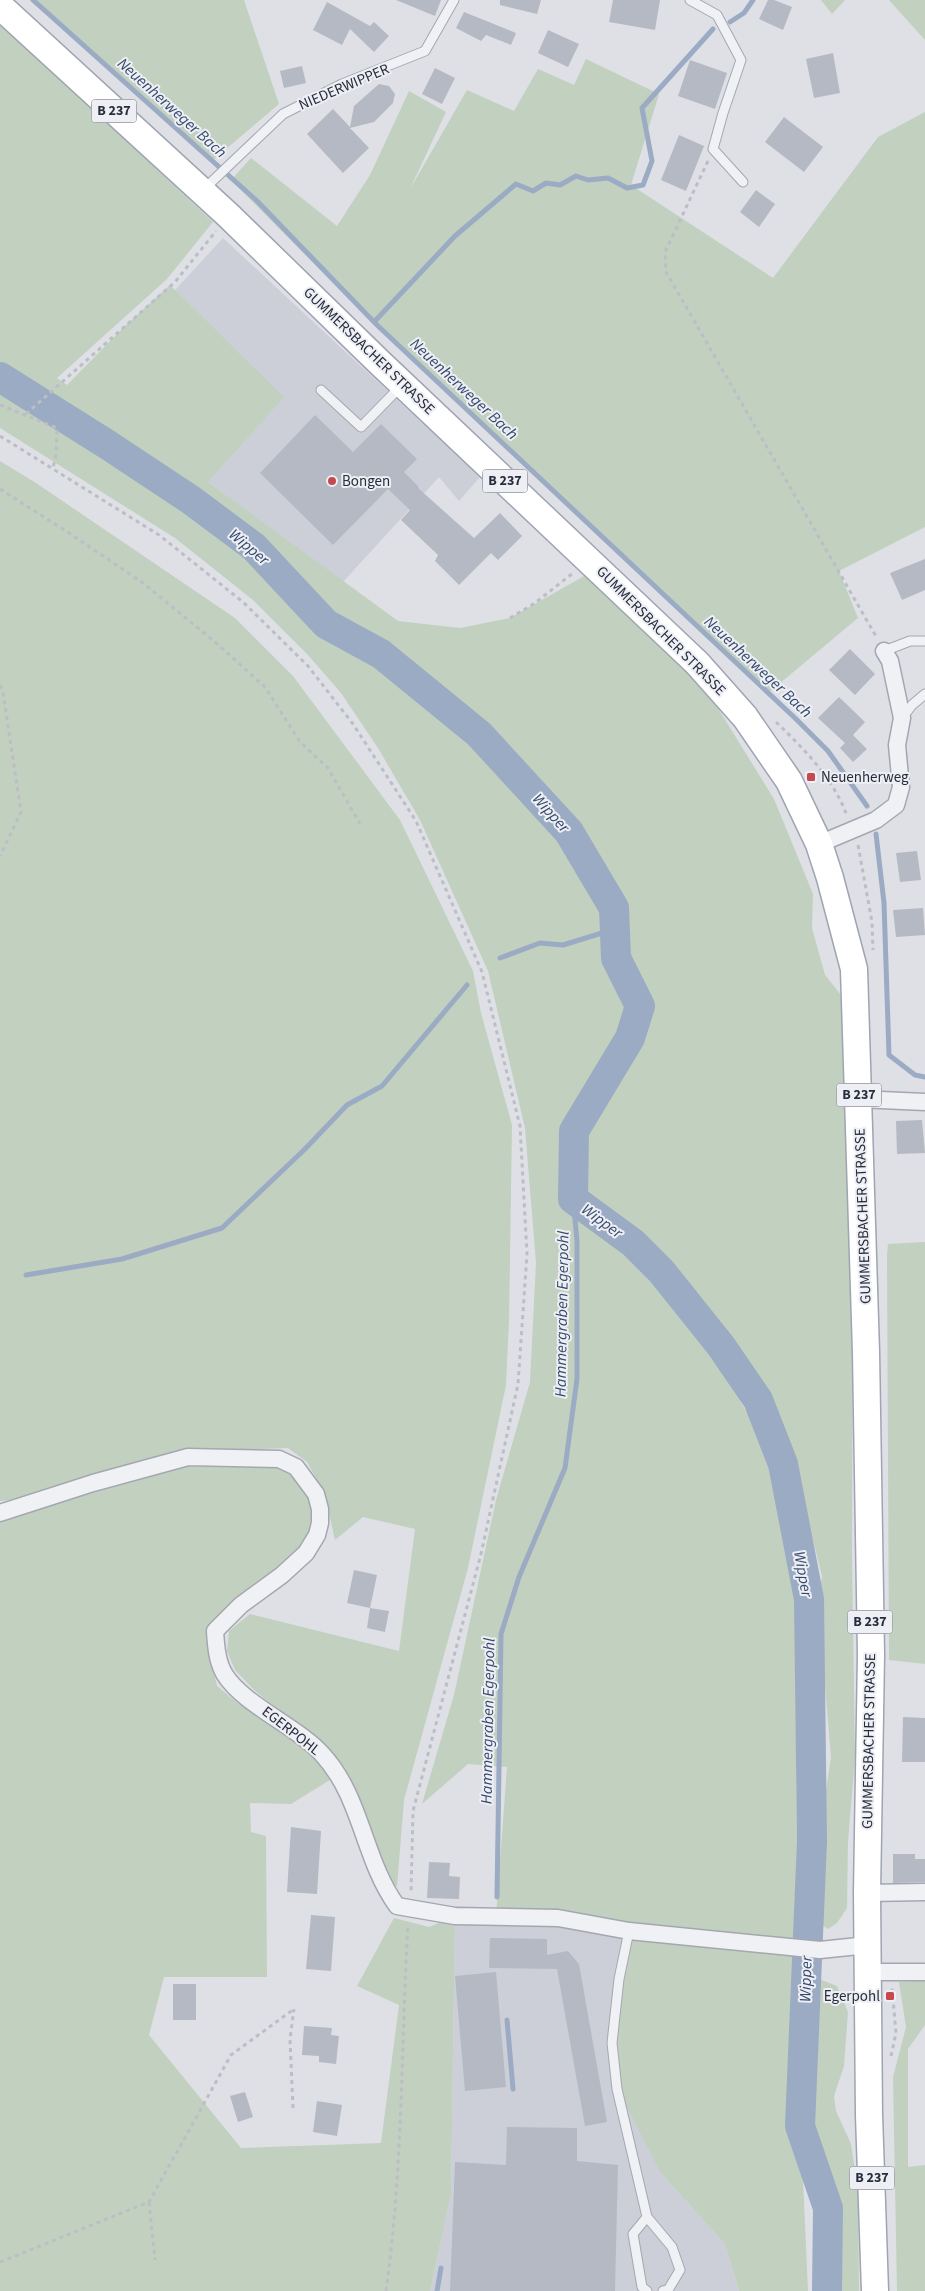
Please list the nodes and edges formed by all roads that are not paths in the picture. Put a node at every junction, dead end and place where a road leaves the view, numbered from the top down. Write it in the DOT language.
graph roads {
  1 [pos="454,0"];
  2 [pos="690,0"];
  3 [pos="0,6"];
  4 [pos="743,182"];
  5 [pos="209,185"];
  6 [pos="403,384"];
  7 [pos="321,390"];
  8 [pos="925,641"];
  9 [pos="884,651"];
  10 [pos="925,694"];
  11 [pos="902,718"];
  12 [pos="818,844"];
  13 [pos="859,1099"];
  14 [pos="925,1102"];
  15 [pos="0,1513"];
  16 [pos="925,1892"];
  17 [pos="867,1893"];
  18 [pos="629,1931"];
  19 [pos="868,1944"];
  20 [pos="879,1972"];
  21 [pos="925,1972"];
  22 [pos="647,2217"];
  23 [pos="644,2290"];
  24 [pos="663,2291"];
  25 [pos="876,2291"];
  1 -- 5 [label="lane, NIEDERWIPPER"];
  2 -- 4 [label="lane"];
  3 -- 5 [label="main road, GUMMERSBACHER STRASSE / B 237"];
  5 -- 6 [label="main road, GUMMERSBACHER STRASSE / B 237"];
  6 -- 7 [label="lane"];
  6 -- 12 [label="main road, GUMMERSBACHER STRASSE / B 237"];
  8 -- 9 [label="lane"];
  9 -- 11 [label="street"];
  10 -- 11 [label="lane"];
  11 -- 12 [label="street"];
  12 -- 13 [label="main road, GUMMERSBACHER STRASSE / B 237"];
  13 -- 14 [label="street"];
  13 -- 17 [label="main road, GUMMERSBACHER STRASSE / B 237"];
  15 -- 18 [label="street, EGERPOHL"];
  16 -- 17 [label="street"];
  17 -- 19 [label="main road, GUMMERSBACHER STRASSE / B 237"];
  18 -- 19 [label="street, EGERPOHL"];
  18 -- 22 [label="lane"];
  19 -- 20 [label="main road, GUMMERSBACHER STRASSE / B 237"];
  20 -- 21 [label="street"];
  20 -- 25 [label="main road, GUMMERSBACHER STRASSE / B 237"];
  22 -- 23 [label="lane"];
  22 -- 24 [label="lane"];
}
